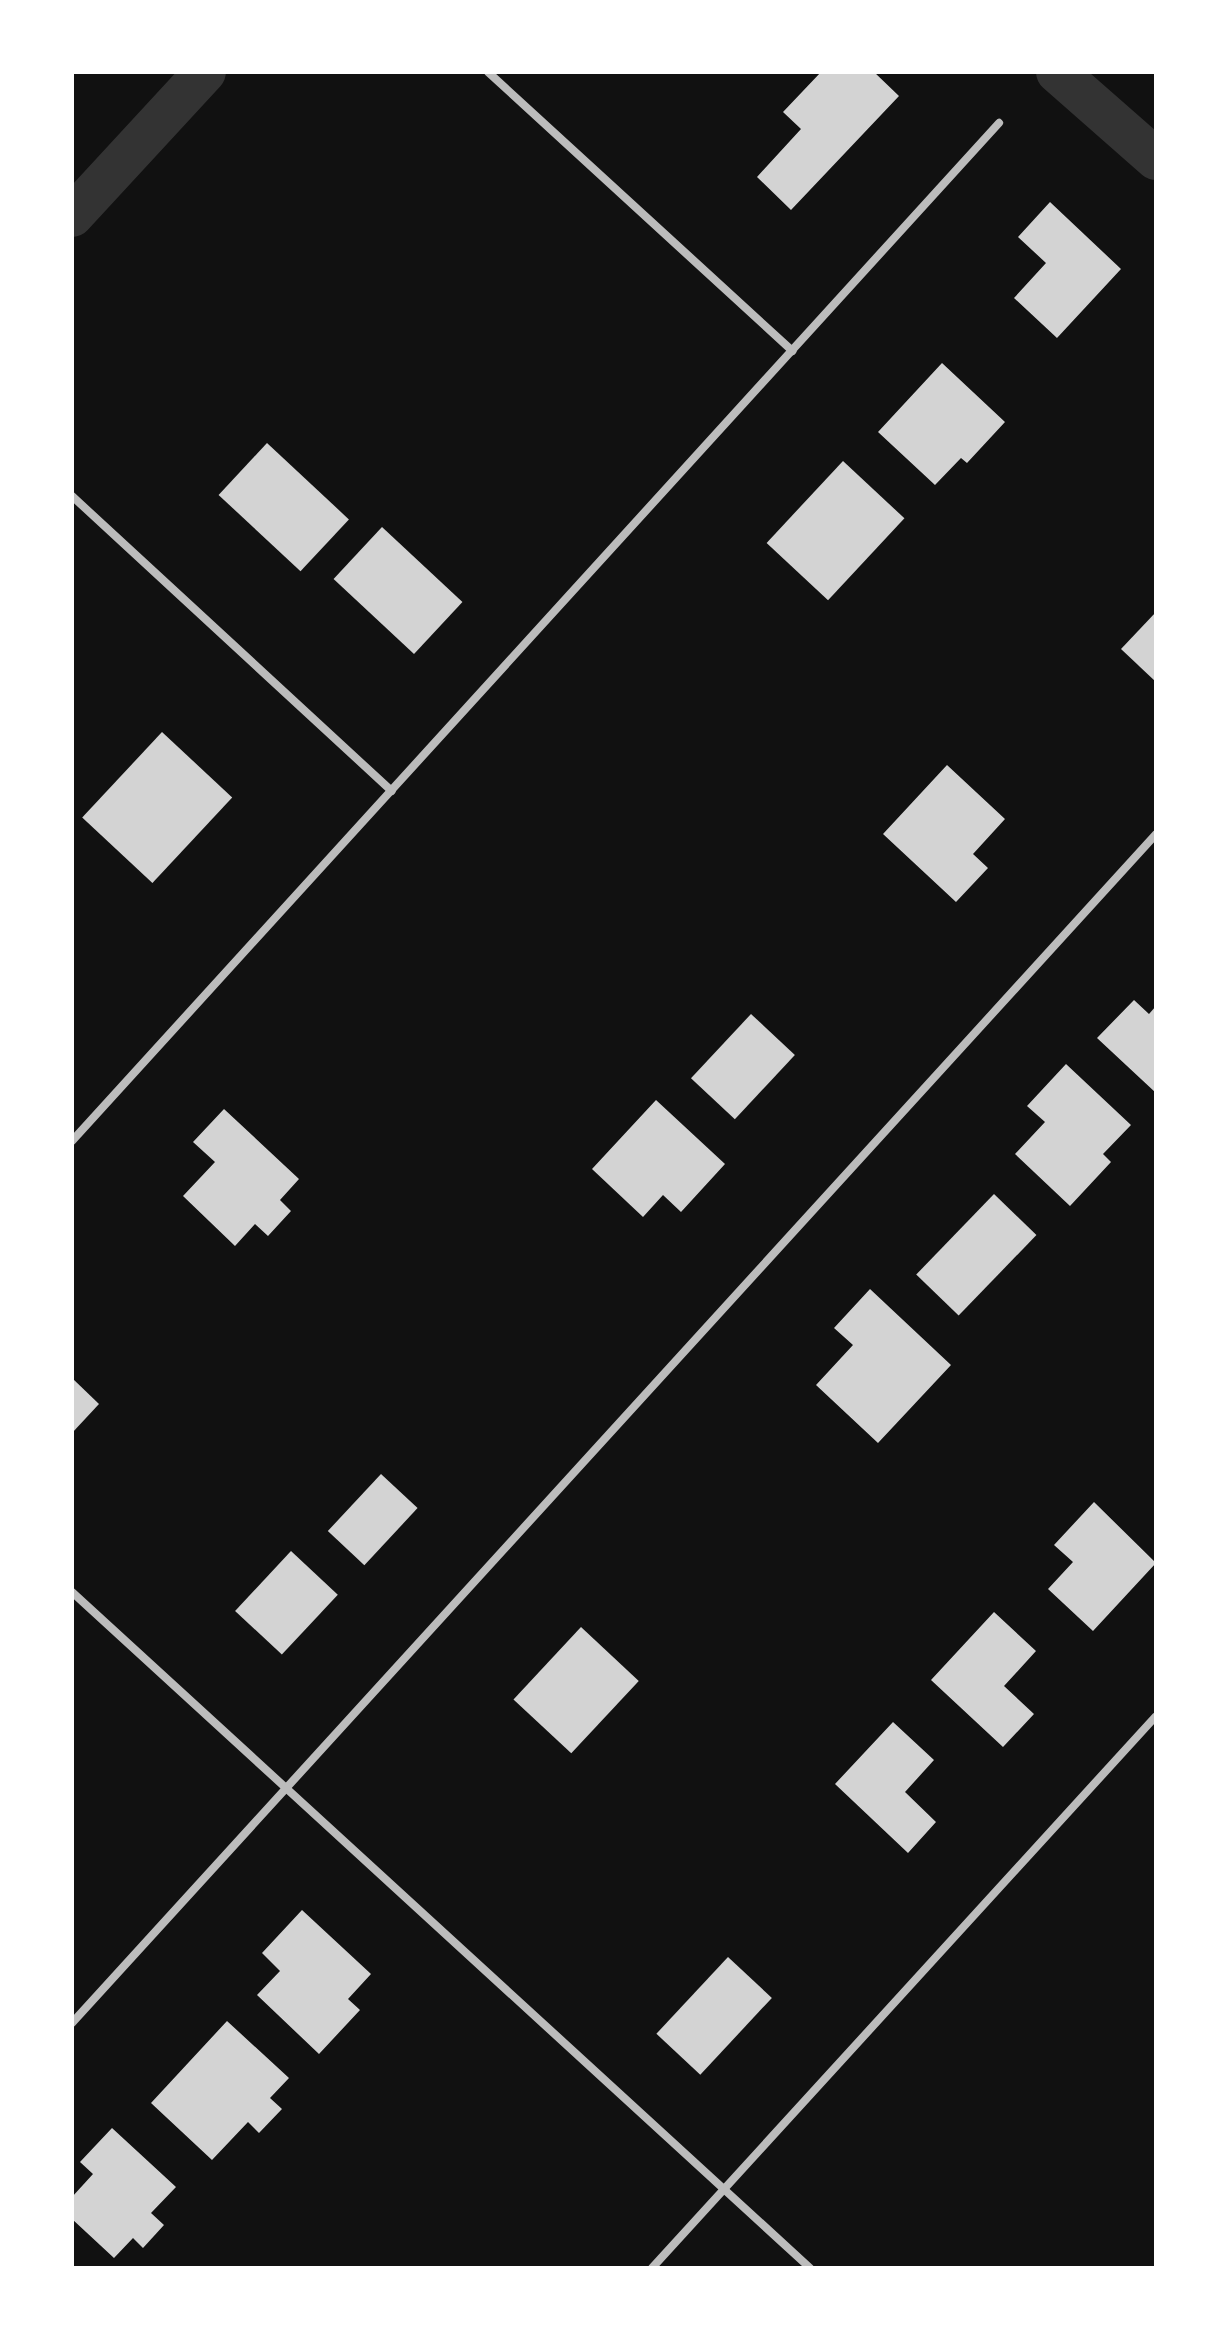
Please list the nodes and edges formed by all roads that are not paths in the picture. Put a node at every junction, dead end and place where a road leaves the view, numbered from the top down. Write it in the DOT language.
graph roads {
  1 [pos="488,72"];
  2 [pos="999,123"];
  3 [pos="792,351"];
  4 [pos="72,496"];
  5 [pos="392,791"];
  6 [pos="1156,834"];
  7 [pos="72,1141"];
  8 [pos="72,1592"];
  9 [pos="1156,1716"];
  10 [pos="287,1788"];
  11 [pos="72,2023"];
  12 [pos="724,2189"];
  13 [pos="652,2268"];
  14 [pos="810,2268"];
  1 -- 3 [label="street"];
  2 -- 3 [label="street"];
  3 -- 5 [label="street"];
  4 -- 5 [label="street"];
  5 -- 7 [label="street"];
  6 -- 10 [label="street"];
  8 -- 10 [label="street"];
  9 -- 12 [label="street"];
  10 -- 11 [label="street"];
  10 -- 12 [label="street"];
  12 -- 13 [label="street"];
  12 -- 14 [label="street"];
}
